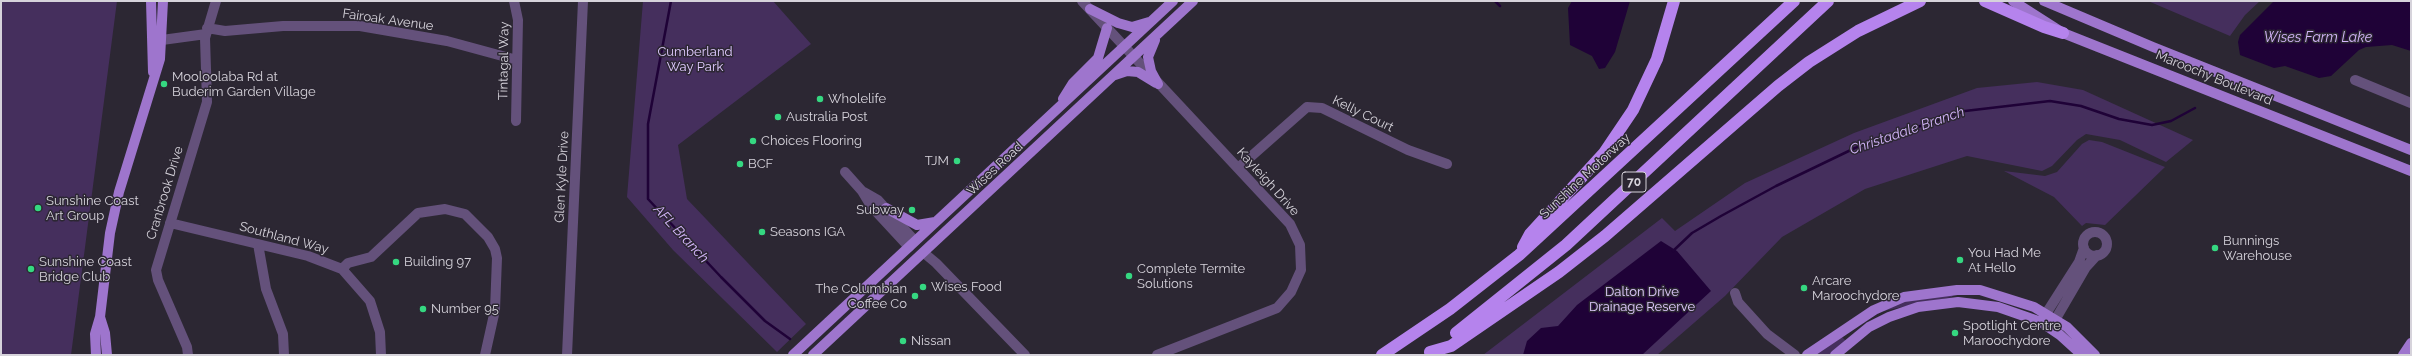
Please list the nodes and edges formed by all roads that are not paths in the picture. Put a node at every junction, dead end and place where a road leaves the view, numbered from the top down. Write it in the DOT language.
graph roads {
  1 [pos="151,1"];
  2 [pos="163,1"];
  3 [pos="216,1"];
  4 [pos="514,1"];
  5 [pos="583,1"];
  6 [pos="1082,1"];
  7 [pos="1173,1"];
  8 [pos="1194,1"];
  9 [pos="1674,1"];
  10 [pos="1794,1"];
  11 [pos="1828,1"];
  12 [pos="1920,1"];
  13 [pos="1985,1"];
  14 [pos="2012,1"];
  15 [pos="2044,1"];
  16 [pos="1090,9"];
  17 [pos="1152,21"];
  18 [pos="1107,28"];
  19 [pos="206,31"];
  20 [pos="1161,32"];
  21 [pos="2063,33"];
  22 [pos="162,40"];
  23 [pos="1123,48"];
  24 [pos="1133,58"];
  25 [pos="516,60"];
  26 [pos="1114,76"];
  27 [pos="154,78"];
  28 [pos="2355,80"];
  29 [pos="1158,84"];
  30 [pos="2411,102"];
  31 [pos="1055,111"];
  32 [pos="516,121"];
  33 [pos="2379,136"];
  34 [pos="2411,146"];
  35 [pos="2411,150"];
  36 [pos="1447,164"];
  37 [pos="1238,168"];
  38 [pos="2411,171"];
  39 [pos="844,172"];
  40 [pos="862,191"];
  41 [pos="886,208"];
  42 [pos="936,221"];
  43 [pos="170,223"];
  44 [pos="258,244"];
  45 [pos="912,244"];
  46 [pos="2084,248"];
  47 [pos="924,253"];
  48 [pos="1519,255"];
  49 [pos="2097,255"];
  50 [pos="342,269"];
  51 [pos="1735,293"];
  52 [pos="2046,312"];
  53 [pos="1889,317"];
  54 [pos="100,318"];
  55 [pos="2055,318"];
  56 [pos="2041,322"];
  57 [pos="1854,323"];
  58 [pos="2050,328"];
  59 [pos="2411,343"];
  60 [pos="1428,354"];
  61 [pos="96,355"];
  62 [pos="106,355"];
  63 [pos="188,355"];
  64 [pos="284,355"];
  65 [pos="381,355"];
  66 [pos="485,355"];
  67 [pos="567,355"];
  68 [pos="793,355"];
  69 [pos="813,355"];
  70 [pos="1026,355"];
  71 [pos="1157,355"];
  72 [pos="1382,355"];
  73 [pos="1795,355"];
  74 [pos="1807,355"];
  75 [pos="1835,355"];
  76 [pos="2082,355"];
  77 [pos="2095,355"];
  78 [pos="2402,355"];
  1 -- 27 [label="main road"];
  2 -- 22 [label="main road"];
  3 -- 19 [label="street, Cranbrook Drive"];
  4 -- 25 [label="street, Tintagal Way"];
  5 -- 67 [label="street, Glen Kyle Drive"];
  6 -- 16 [label="street, Kayleigh Drive"];
  7 -- 17 [label="main road, Wises Road"];
  8 -- 20 [label="main road, Wises Road"];
  9 -- 48 [label="highway"];
  10 -- 48 [label="highway, Sunshine Motorway / 70"];
  11 -- 60 [label="highway, 70"];
  12 -- 60 [label="highway"];
  13 -- 21 [label="highway"];
  14 -- 21 [label="main road, Maroochy Boulevard"];
  15 -- 33 [label="main road, Maroochy Boulevard"];
  16 -- 17 [label="main road"];
  16 -- 18 [label="street, Kayleigh Drive"];
  17 -- 23 [label="main road, Wises Road"];
  18 -- 23 [label="street, Kayleigh Drive"];
  18 -- 31 [label="main road"];
  19 -- 22 [label="street, Fairoak Avenue"];
  19 -- 25 [label="street, Fairoak Avenue"];
  19 -- 43 [label="street, Cranbrook Drive"];
  20 -- 24 [label="main road, Wises Road"];
  20 -- 29 [label="main road"];
  21 -- 38 [label="main road, Maroochy Boulevard"];
  22 -- 27 [label="main road"];
  23 -- 24 [label="street, Kayleigh Drive"];
  23 -- 31 [label="main road, Wises Road"];
  24 -- 26 [label="main road, Wises Road"];
  24 -- 29 [label="street, Kayleigh Drive"];
  25 -- 32 [label="street, Tintagal Way"];
  26 -- 29 [label="main road"];
  26 -- 47 [label="main road, Wises Road"];
  27 -- 54 [label="main road"];
  28 -- 30 [label="street"];
  29 -- 37 [label="street, Kayleigh Drive"];
  31 -- 42 [label="main road, Wises Road"];
  33 -- 34 [label="street"];
  33 -- 35 [label="main road, Maroochy Boulevard"];
  36 -- 37 [label="street, Kelly Court"];
  37 -- 71 [label="street, Kayleigh Drive"];
  39 -- 40 [label="street"];
  40 -- 41 [label="street"];
  40 -- 45 [label="street"];
  41 -- 42 [label="main road"];
  41 -- 45 [label="street"];
  42 -- 45 [label="main road, Wises Road"];
  43 -- 44 [label="street, Southland Way"];
  43 -- 63 [label="street, Cranbrook Drive"];
  44 -- 50 [label="street, Southland Way"];
  44 -- 64 [label="street"];
  45 -- 47 [label="main road"];
  45 -- 68 [label="main road, Wises Road"];
  46 -- 49 [label="street"];
  46 -- 49 [label="street"];
  46 -- 52 [label="street"];
  47 -- 69 [label="main road, Wises Road"];
  47 -- 70 [label="street"];
  48 -- 72 [label="highway, Sunshine Motorway / 70"];
  49 -- 55 [label="street"];
  50 -- 65 [label="street, Southland Way"];
  50 -- 66 [label="street"];
  51 -- 73 [label="street"];
  52 -- 55 [label="main road"];
  52 -- 56 [label="street"];
  52 -- 57 [label="main road"];
  53 -- 56 [label="main road"];
  53 -- 57 [label="main road"];
  53 -- 75 [label="main road"];
  54 -- 61 [label="main road"];
  54 -- 62 [label="main road"];
  55 -- 58 [label="street"];
  55 -- 77 [label="main road"];
  56 -- 58 [label="main road"];
  57 -- 74 [label="main road"];
  58 -- 76 [label="main road"];
  59 -- 78 [label="main road"];
}
